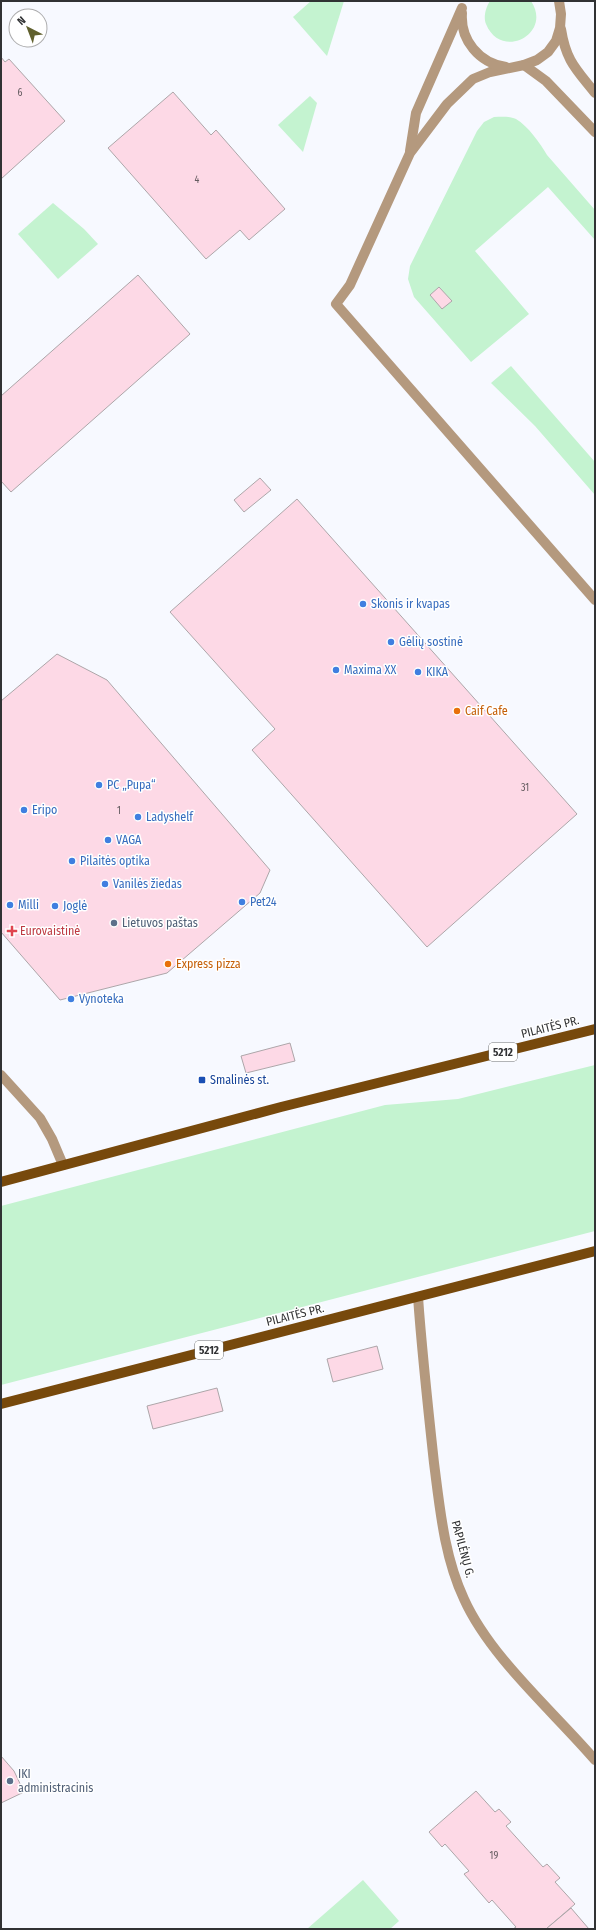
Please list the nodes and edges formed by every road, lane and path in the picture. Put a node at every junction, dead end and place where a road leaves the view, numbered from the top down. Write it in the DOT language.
graph roads {
  1 [pos="559,1"];
  2 [pos="463,4"];
  3 [pos="560,28"];
  4 [pos="524,65"];
  5 [pos="511,67"];
  6 [pos="595,93"];
  7 [pos="595,132"];
  8 [pos="410,152"];
  9 [pos="595,600"];
  10 [pos="595,1029"];
  11 [pos="1,1075"];
  12 [pos="63,1165"];
  13 [pos="1,1182"];
  14 [pos="595,1251"];
  15 [pos="418,1298"];
  16 [pos="1,1404"];
  17 [pos="595,1760"];
  1 -- 3 [label="street"];
  2 -- 5 [label="street"];
  2 -- 8 [label="street"];
  3 -- 4 [label="street"];
  3 -- 6 [label="street"];
  4 -- 5 [label="street"];
  4 -- 7 [label="street"];
  5 -- 8 [label="street"];
  8 -- 9 [label="street"];
  10 -- 12 [label="main road, PILAITĖS PR. / 5212"];
  11 -- 12 [label="street"];
  12 -- 13 [label="main road, PILAITĖS PR. / 5212"];
  14 -- 15 [label="main road, PILAITĖS PR. / 5212"];
  15 -- 16 [label="main road, PILAITĖS PR. / 5212"];
  15 -- 17 [label="street, PAPILĖNŲ G."];
}
